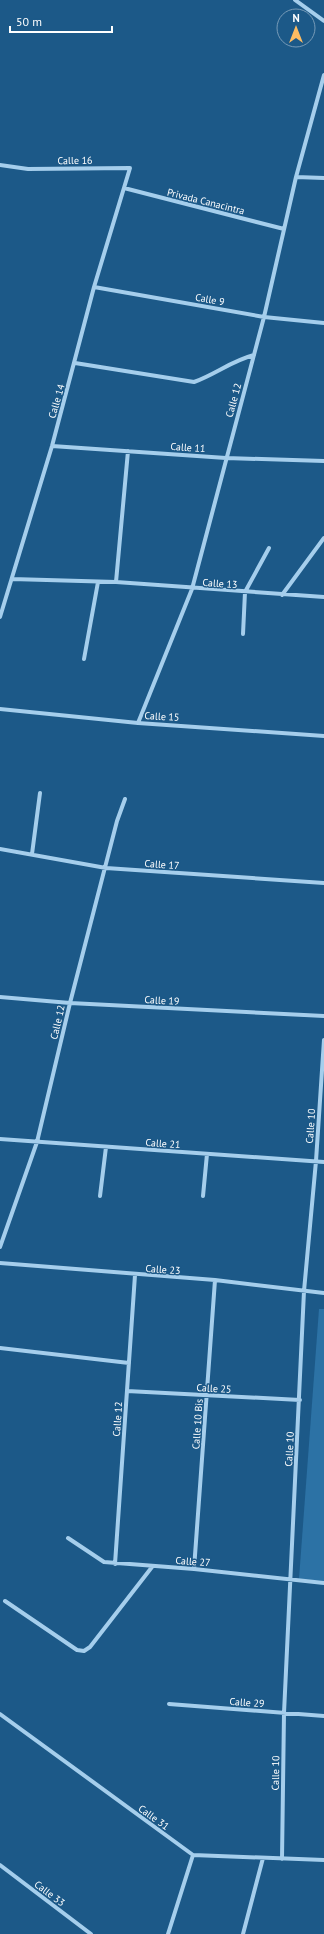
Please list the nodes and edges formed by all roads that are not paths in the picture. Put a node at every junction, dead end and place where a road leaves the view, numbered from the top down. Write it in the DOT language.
graph roads {
  1 [pos="295,0"];
  2 [pos="324,21"];
  3 [pos="324,75"];
  4 [pos="0,165"];
  5 [pos="296,177"];
  6 [pos="324,178"];
  7 [pos="124,188"];
  8 [pos="284,229"];
  9 [pos="94,286"];
  10 [pos="264,317"];
  11 [pos="324,323"];
  12 [pos="254,356"];
  13 [pos="75,362"];
  14 [pos="52,446"];
  15 [pos="128,451"];
  16 [pos="226,458"];
  17 [pos="324,461"];
  18 [pos="324,538"];
  19 [pos="269,548"];
  20 [pos="12,579"];
  21 [pos="98,582"];
  22 [pos="116,582"];
  23 [pos="192,589"];
  24 [pos="245,592"];
  25 [pos="282,595"];
  26 [pos="323,596"];
  27 [pos="0,617"];
  28 [pos="243,634"];
  29 [pos="84,659"];
  30 [pos="0,709"];
  31 [pos="138,723"];
  32 [pos="324,736"];
  33 [pos="40,793"];
  34 [pos="124,799"];
  35 [pos="0,849"];
  36 [pos="32,854"];
  37 [pos="106,868"];
  38 [pos="324,883"];
  39 [pos="0,997"];
  40 [pos="70,1003"];
  41 [pos="324,1016"];
  42 [pos="324,1040"];
  43 [pos="0,1139"];
  44 [pos="37,1142"];
  45 [pos="106,1147"];
  46 [pos="207,1154"];
  47 [pos="316,1162"];
  48 [pos="324,1162"];
  49 [pos="100,1196"];
  50 [pos="204,1196"];
  51 [pos="0,1247"];
  52 [pos="0,1264"];
  53 [pos="135,1274"];
  54 [pos="215,1280"];
  55 [pos="304,1291"];
  56 [pos="324,1292"];
  57 [pos="0,1348"];
  58 [pos="129,1363"];
  59 [pos="127,1391"];
  60 [pos="207,1396"];
  61 [pos="300,1400"];
  62 [pos="68,1538"];
  63 [pos="116,1564"];
  64 [pos="152,1567"];
  65 [pos="194,1569"];
  66 [pos="290,1579"];
  67 [pos="324,1583"];
  68 [pos="5,1601"];
  69 [pos="169,1704"];
  70 [pos="284,1713"];
  71 [pos="0,1714"];
  72 [pos="324,1716"];
  73 [pos="193,1855"];
  74 [pos="263,1858"];
  75 [pos="282,1859"];
  76 [pos="324,1860"];
  77 [pos="0,1865"];
  78 [pos="91,1934"];
  79 [pos="168,1934"];
  80 [pos="244,1934"];
  1 -- 2 [label="street"];
  3 -- 5 [label="street, Calle 12"];
  4 -- 7 [label="street, Calle 16"];
  5 -- 6 [label="street"];
  5 -- 8 [label="street, Calle 12"];
  7 -- 8 [label="street, Privada Canacintra"];
  7 -- 9 [label="street, Calle 14"];
  8 -- 10 [label="street, Calle 12"];
  9 -- 10 [label="street, Calle 9"];
  9 -- 13 [label="street, Calle 14"];
  10 -- 11 [label="street, Calle 9"];
  10 -- 12 [label="street, Calle 12"];
  12 -- 13 [label="street"];
  12 -- 16 [label="street, Calle 12"];
  13 -- 14 [label="street, Calle 14"];
  14 -- 15 [label="street, Calle 11"];
  14 -- 20 [label="street, Calle 14"];
  15 -- 16 [label="street, Calle 11"];
  15 -- 22 [label="street"];
  16 -- 17 [label="street, Calle 11"];
  16 -- 23 [label="street, Calle 12"];
  18 -- 25 [label="street"];
  19 -- 24 [label="street"];
  20 -- 21 [label="street, Calle 13"];
  20 -- 27 [label="street, Calle 14"];
  21 -- 22 [label="street, Calle 13"];
  21 -- 29 [label="street"];
  22 -- 23 [label="street, Calle 13"];
  23 -- 24 [label="street, Calle 13"];
  23 -- 31 [label="street, Calle 12"];
  24 -- 25 [label="street, Calle 13"];
  24 -- 28 [label="street"];
  25 -- 26 [label="street, Calle 13"];
  30 -- 31 [label="street, Calle 15"];
  31 -- 32 [label="street, Calle 15"];
  33 -- 36 [label="street"];
  34 -- 37 [label="street, Calle 12"];
  35 -- 36 [label="street, Calle 17"];
  36 -- 37 [label="street, Calle 17"];
  37 -- 38 [label="street, Calle 17"];
  37 -- 40 [label="street, Calle 12"];
  39 -- 40 [label="street, Calle 19"];
  40 -- 41 [label="street, Calle 19"];
  40 -- 44 [label="street, Calle 12"];
  42 -- 47 [label="street, Calle 10"];
  43 -- 44 [label="street, Calle 21"];
  44 -- 45 [label="street, Calle 21"];
  44 -- 51 [label="street, Calle 12"];
  45 -- 46 [label="street, Calle 21"];
  45 -- 49 [label="street"];
  46 -- 47 [label="street, Calle 21"];
  46 -- 50 [label="street"];
  47 -- 48 [label="street, Calle 21"];
  47 -- 55 [label="street, Calle 10"];
  52 -- 53 [label="street, Calle 23"];
  53 -- 54 [label="street, Calle 23"];
  53 -- 58 [label="street, Calle 12"];
  54 -- 55 [label="street, Calle 23"];
  54 -- 60 [label="street, Calle 10 Bis"];
  55 -- 56 [label="street, Calle 23"];
  55 -- 61 [label="street, Calle 10"];
  57 -- 58 [label="street"];
  58 -- 59 [label="street, Calle 12"];
  59 -- 60 [label="street, Calle 25"];
  59 -- 63 [label="street, Calle 12"];
  60 -- 61 [label="street, Calle 25"];
  60 -- 65 [label="street, Calle 10 Bis"];
  61 -- 66 [label="street, Calle 10"];
  62 -- 63 [label="street, Calle 27"];
  63 -- 64 [label="street, Calle 27"];
  64 -- 65 [label="street, Calle 27"];
  64 -- 68 [label="street"];
  65 -- 66 [label="street, Calle 27"];
  66 -- 67 [label="street, Calle 27"];
  66 -- 70 [label="street, Calle 10"];
  69 -- 70 [label="street, Calle 29"];
  70 -- 72 [label="street, Calle 29"];
  70 -- 75 [label="street, Calle 10"];
  71 -- 73 [label="street, Calle 31"];
  73 -- 74 [label="street"];
  73 -- 79 [label="street"];
  74 -- 75 [label="street"];
  74 -- 80 [label="street"];
  75 -- 76 [label="street"];
  77 -- 78 [label="street, Calle 33"];
}
